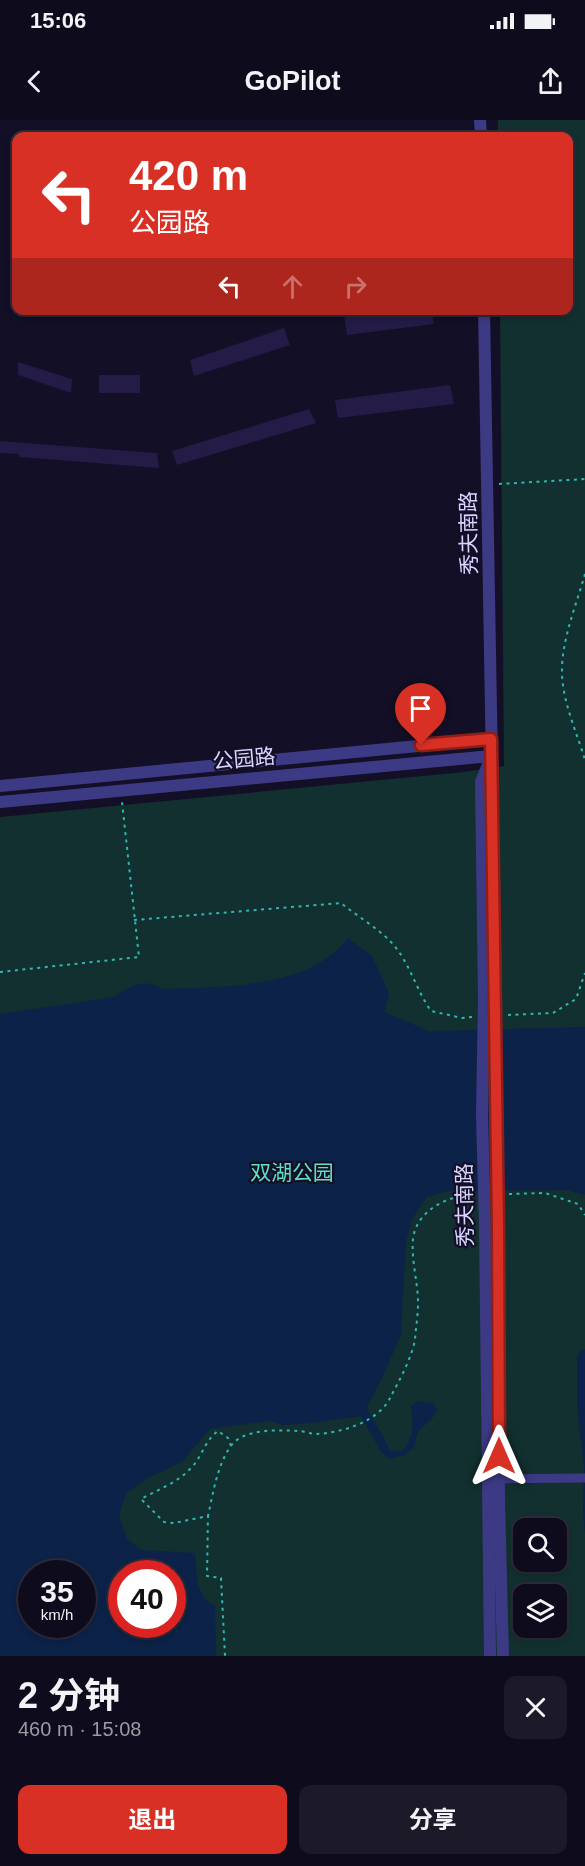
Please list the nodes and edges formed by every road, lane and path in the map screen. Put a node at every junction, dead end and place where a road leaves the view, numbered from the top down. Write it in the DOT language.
graph roads {
  1 [pos="484,315"];
  2 [pos="585,479"];
  3 [pos="488,485"];
  4 [pos="585,574"];
  5 [pos="491,739"];
  6 [pos="491,756"];
  7 [pos="585,760"];
  8 [pos="0,786"];
  9 [pos="120,790"];
  10 [pos="0,802"];
  11 [pos="134,920"];
  12 [pos="0,972"];
  13 [pos="585,973"];
  14 [pos="490,997"];
  15 [pos="508,1015"];
  16 [pos="473,1017"];
  17 [pos="486,1195"];
  18 [pos="585,1215"];
  19 [pos="492,1226"];
  20 [pos="231,1446"];
  21 [pos="585,1478"];
  22 [pos="494,1479"];
  23 [pos="208,1515"];
  24 [pos="225,1656"];
  25 [pos="490,1656"];
  26 [pos="503,1656"];
  1 -- 3 [label="street, 秀夫南路"];
  2 -- 3 [label="path"];
  3 -- 5 [label="street, 秀夫南路"];
  4 -- 7 [label="path"];
  5 -- 6 [label="street, 秀夫南路"];
  5 -- 8 [label="street, 公园路"];
  6 -- 9 [label="street, 公园路"];
  6 -- 14 [label="street, 秀夫南路"];
  9 -- 10 [label="street, 公园路"];
  9 -- 11 [label="path"];
  11 -- 12 [label="path"];
  11 -- 16 [label="path"];
  13 -- 15 [label="path"];
  14 -- 17 [label="street, 秀夫南路, bridge"];
  14 -- 19 [label="street, 秀夫南路, bridge"];
  17 -- 18 [label="path"];
  17 -- 19 [label="street, 秀夫南路, bridge"];
  17 -- 20 [label="path"];
  19 -- 22 [label="street, 秀夫南路"];
  20 -- 23 [label="path"];
  20 -- 23 [label="path"];
  21 -- 22 [label="street"];
  22 -- 25 [label="street, 秀夫南路"];
  22 -- 26 [label="street, 秀夫南路"];
  23 -- 24 [label="path"];
}
